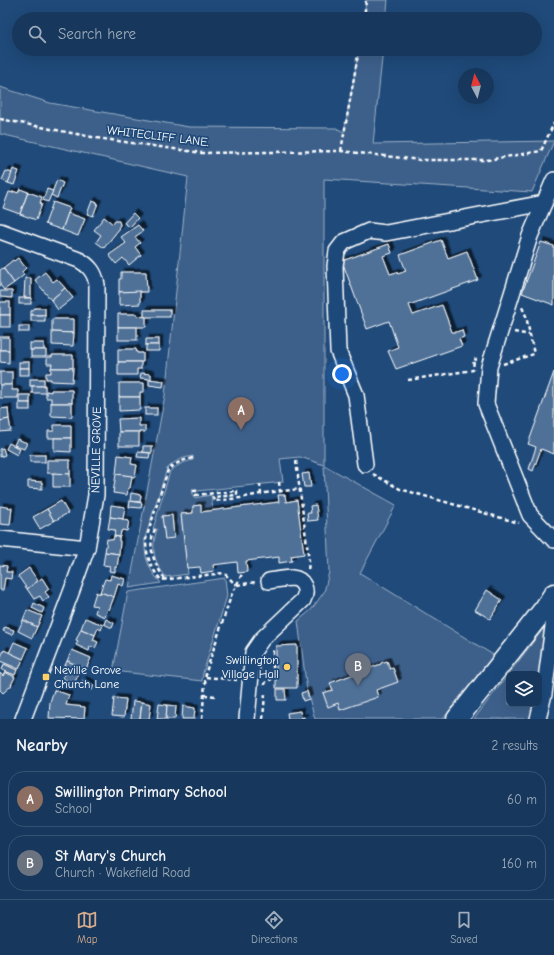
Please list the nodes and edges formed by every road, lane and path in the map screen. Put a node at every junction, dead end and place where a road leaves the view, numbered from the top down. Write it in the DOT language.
graph roads {
  1 [pos="366,0"];
  2 [pos="365,12"];
  3 [pos="358,56"];
  4 [pos="0,119"];
  5 [pos="554,123"];
  6 [pos="340,151"];
  7 [pos="554,180"];
  8 [pos="544,203"];
  9 [pos="0,230"];
  10 [pos="193,458"];
  11 [pos="296,460"];
  12 [pos="364,464"];
  13 [pos="279,482"];
  14 [pos="260,484"];
  15 [pos="300,489"];
  16 [pos="197,491"];
  17 [pos="280,491"];
  18 [pos="261,494"];
  19 [pos="155,529"];
  20 [pos="549,535"];
  21 [pos="0,539"];
  22 [pos="87,548"];
  23 [pos="243,572"];
  24 [pos="166,580"];
  25 [pos="269,581"];
  26 [pos="303,584"];
  27 [pos="236,585"];
  28 [pos="549,601"];
  29 [pos="273,629"];
  30 [pos="204,695"];
  31 [pos="216,696"];
  32 [pos="23,719"];
  33 [pos="202,719"];
  34 [pos="247,719"];
  35 [pos="263,719"];
  36 [pos="457,719"];
  37 [pos="538,719"];
  1 -- 2 [label="path"];
  3 -- 6 [label="path"];
  4 -- 6 [label="path, WHITECLIFF LANE."];
  5 -- 6 [label="path, WHITECLIFF LANE."];
  7 -- 8 [label="street"];
  8 -- 12 [label="street"];
  8 -- 20 [label="street"];
  9 -- 22 [label="street, NEVILLE GROVE"];
  10 -- 24 [label="path"];
  11 -- 15 [label="path"];
  12 -- 20 [label="path"];
  13 -- 17 [label="path"];
  14 -- 18 [label="path"];
  15 -- 17 [label="path"];
  15 -- 26 [label="path"];
  16 -- 18 [label="path"];
  17 -- 18 [label="path"];
  19 -- 24 [label="path"];
  21 -- 22 [label="street"];
  22 -- 32 [label="street, NEVILLE GROVE"];
  23 -- 27 [label="path"];
  24 -- 27 [label="path"];
  25 -- 26 [label="street"];
  25 -- 27 [label="path"];
  26 -- 29 [label="street"];
  27 -- 30 [label="path"];
  28 -- 36 [label="main road"];
  28 -- 37 [label="street"];
  29 -- 34 [label="street"];
  29 -- 35 [label="path"];
  30 -- 31 [label="path"];
  30 -- 33 [label="path"];
}
